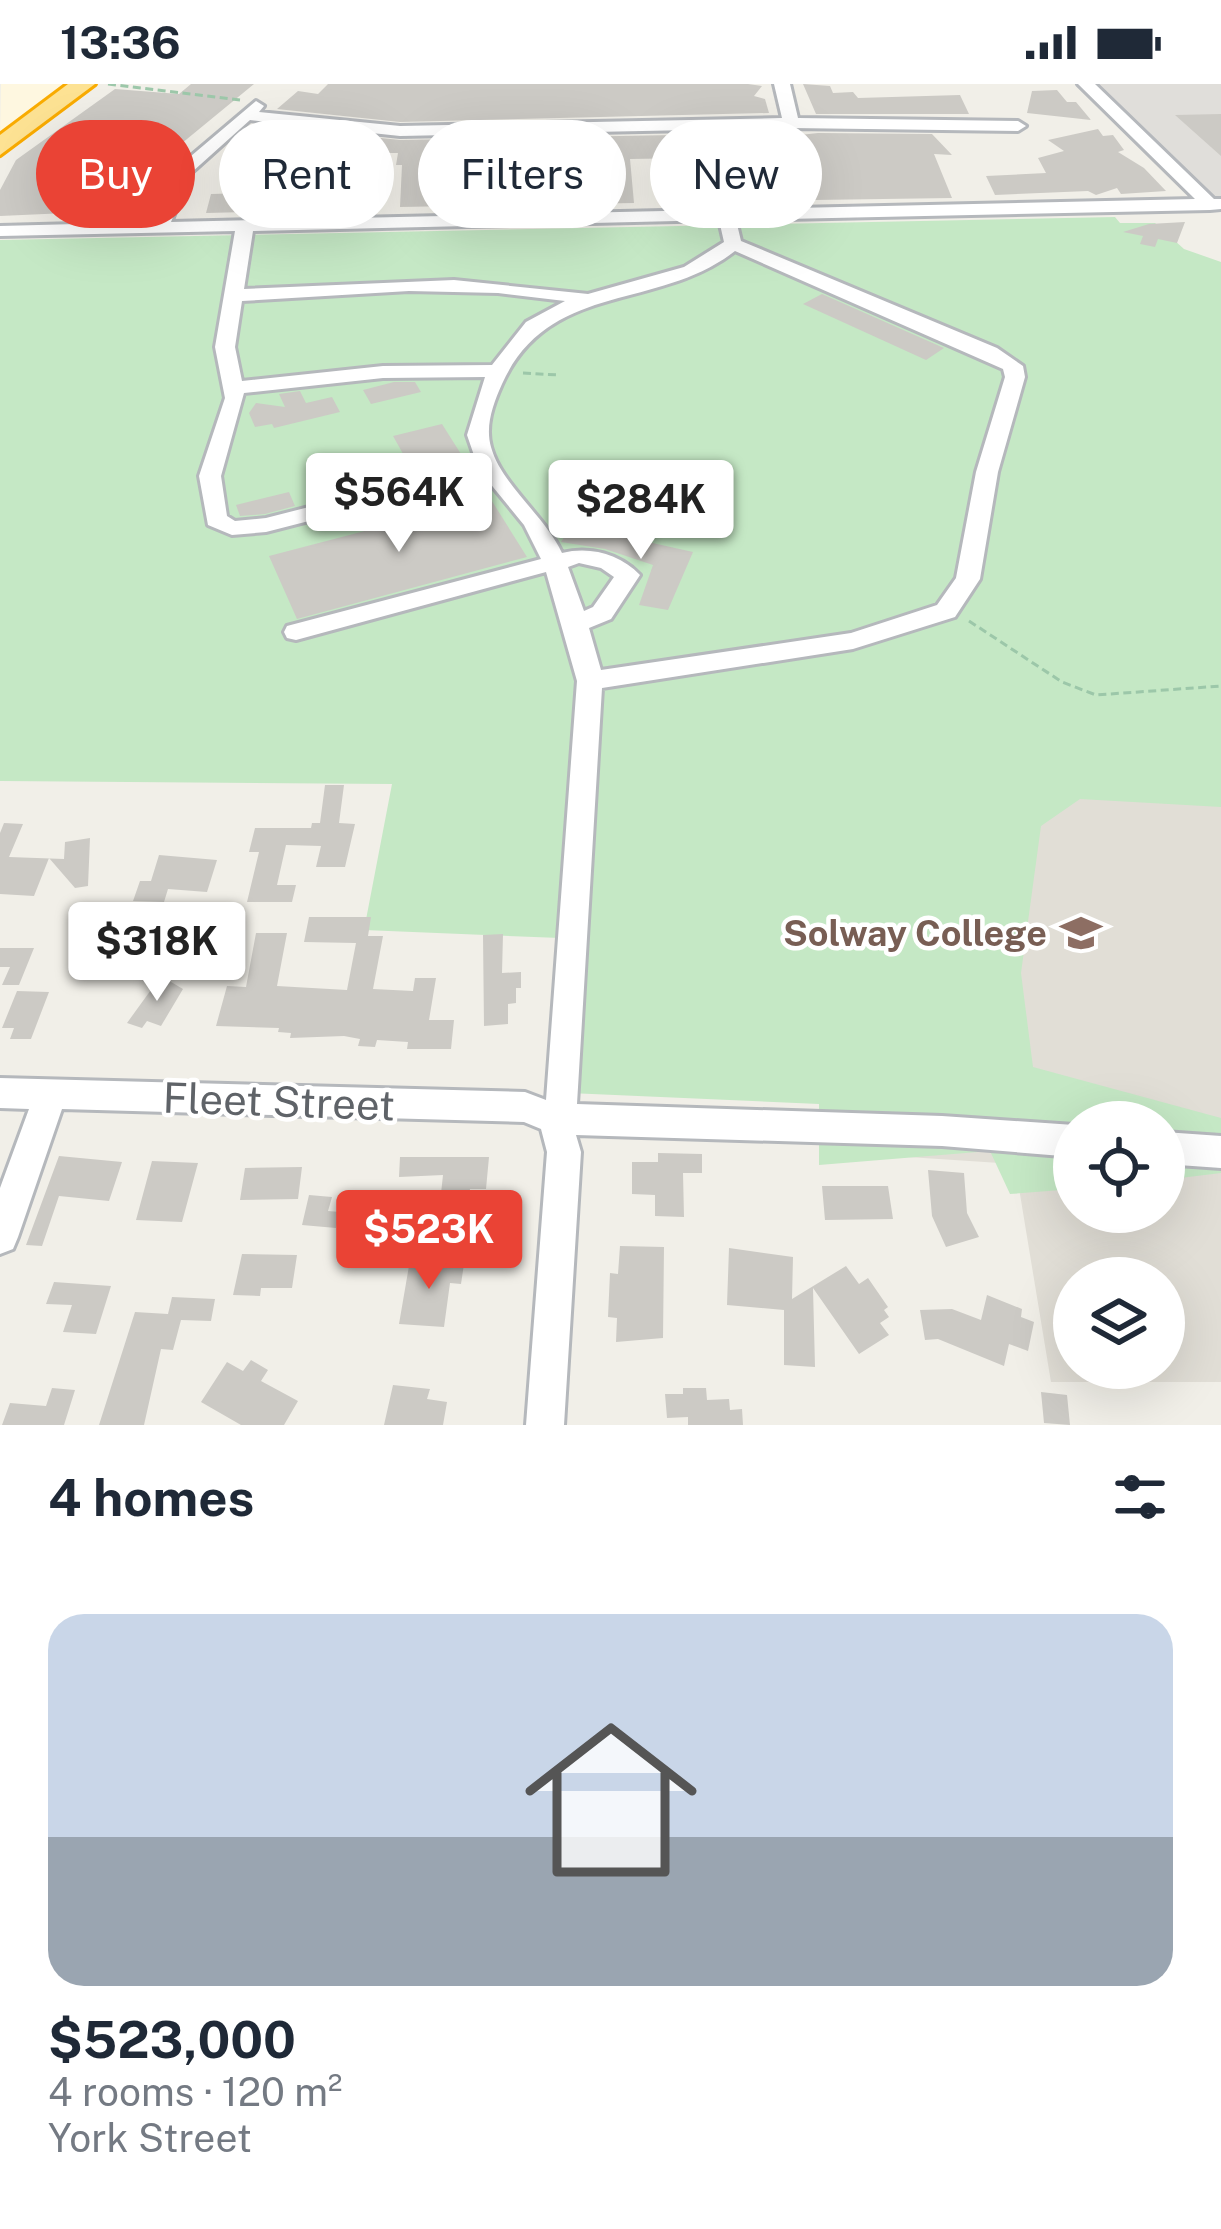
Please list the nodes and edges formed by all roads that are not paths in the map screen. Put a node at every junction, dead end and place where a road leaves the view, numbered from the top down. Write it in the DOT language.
graph roads {
  1 [pos="82,84"];
  2 [pos="782,84"];
  3 [pos="1087,84"];
  4 [pos="790,120"];
  5 [pos="822,123"];
  6 [pos="650,126"];
  7 [pos="1018,126"];
  8 [pos="0,147"];
  9 [pos="195,161"];
  10 [pos="1215,204"];
  11 [pos="822,214"];
  12 [pos="650,219"];
  13 [pos="394,224"];
  14 [pos="160,228"];
  15 [pos="245,228"];
  16 [pos="729,228"];
  17 [pos="0,231"];
  18 [pos="733,244"];
  19 [pos="232,296"];
  20 [pos="590,300"];
  21 [pos="497,371"];
  22 [pos="236,388"];
  23 [pos="492,467"];
  24 [pos="551,564"];
  25 [pos="573,626"];
  26 [pos="296,632"];
  27 [pos="590,681"];
  28 [pos="0,1093"];
  29 [pos="50,1095"];
  30 [pos="555,1119"];
  31 [pos="1053,1139"];
  32 [pos="1185,1149"];
  33 [pos="1221,1152"];
  34 [pos="0,1237"];
  35 [pos="545,1425"];
  1 -- 8 [label="highway"];
  2 -- 4 [label="street"];
  3 -- 10 [label="street"];
  5 -- 7 [label="street"];
  6 -- 9 [label="street"];
  10 -- 11 [label="street"];
  12 -- 13 [label="street"];
  14 -- 17 [label="street"];
  15 -- 19 [label="street"];
  16 -- 18 [label="street"];
  18 -- 20 [label="street"];
  18 -- 27 [label="street"];
  19 -- 20 [label="street"];
  19 -- 22 [label="street"];
  20 -- 21 [label="street"];
  21 -- 22 [label="street"];
  21 -- 23 [label="street"];
  22 -- 23 [label="street"];
  23 -- 24 [label="street"];
  24 -- 25 [label="street"];
  24 -- 25 [label="street"];
  24 -- 26 [label="street"];
  25 -- 27 [label="street"];
  27 -- 30 [label="street"];
  28 -- 29 [label="street, Fleet Street"];
  29 -- 30 [label="street, Fleet Street"];
  29 -- 34 [label="street"];
  30 -- 31 [label="street, Fleet Street"];
  30 -- 35 [label="street"];
  32 -- 33 [label="street"];
}
